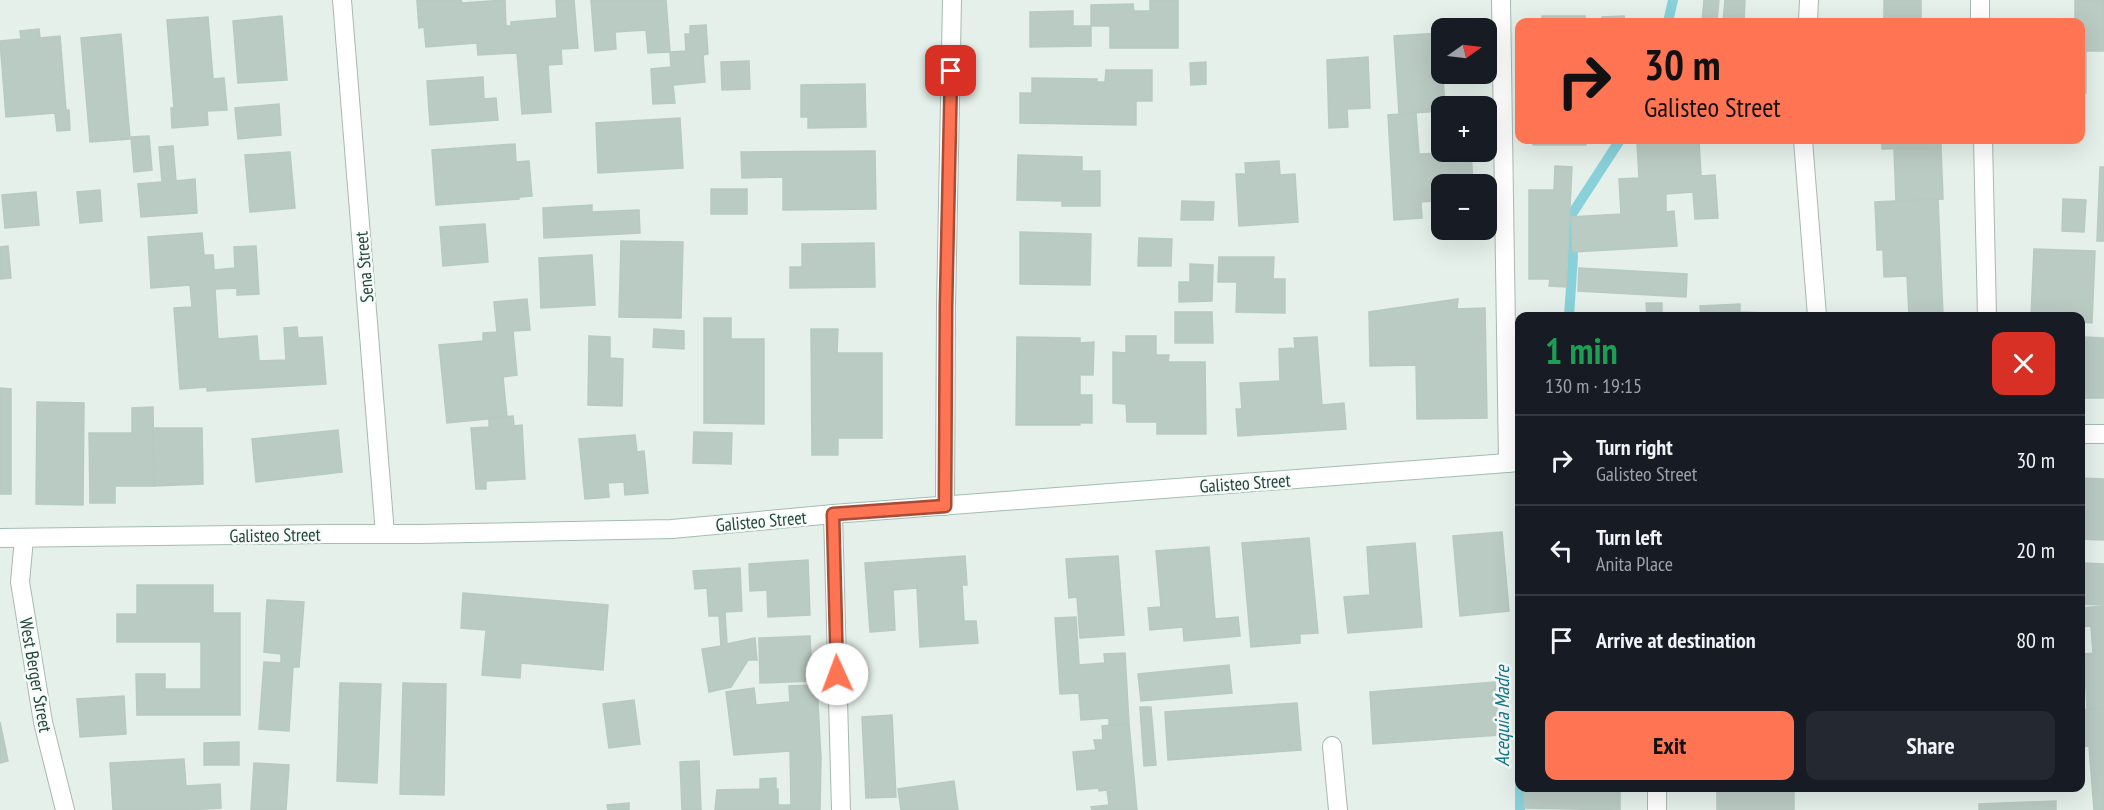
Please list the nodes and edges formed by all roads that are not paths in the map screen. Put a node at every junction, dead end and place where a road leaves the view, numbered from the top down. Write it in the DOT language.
graph roads {
  1 [pos="342,0"];
  2 [pos="952,0"];
  3 [pos="1501,0"];
  4 [pos="1809,0"];
  5 [pos="1980,0"];
  6 [pos="1808,18"];
  7 [pos="1980,18"];
  8 [pos="1803,144"];
  9 [pos="1983,144"];
  10 [pos="1817,312"];
  11 [pos="1987,312"];
  12 [pos="2085,434"];
  13 [pos="2104,434"];
  14 [pos="1514,463"];
  15 [pos="945,506"];
  16 [pos="833,514"];
  17 [pos="385,534"];
  18 [pos="0,538"];
  19 [pos="24,539"];
  20 [pos="1332,747"];
  21 [pos="1657,792"];
  22 [pos="64,810"];
  23 [pos="841,810"];
  24 [pos="1338,810"];
  25 [pos="1657,810"];
  1 -- 17 [label="street, Sena Street"];
  2 -- 15 [label="street"];
  3 -- 14 [label="street"];
  4 -- 6 [label="street"];
  5 -- 7 [label="street"];
  8 -- 10 [label="street"];
  9 -- 11 [label="street"];
  12 -- 13 [label="street"];
  14 -- 15 [label="street, Galisteo Street"];
  15 -- 16 [label="street, Galisteo Street"];
  16 -- 17 [label="street, Galisteo Street"];
  16 -- 23 [label="street"];
  17 -- 19 [label="street, Galisteo Street"];
  18 -- 19 [label="street, Galisteo Street"];
  19 -- 22 [label="street, West Berger Street"];
  20 -- 24 [label="street"];
  21 -- 25 [label="street"];
}
